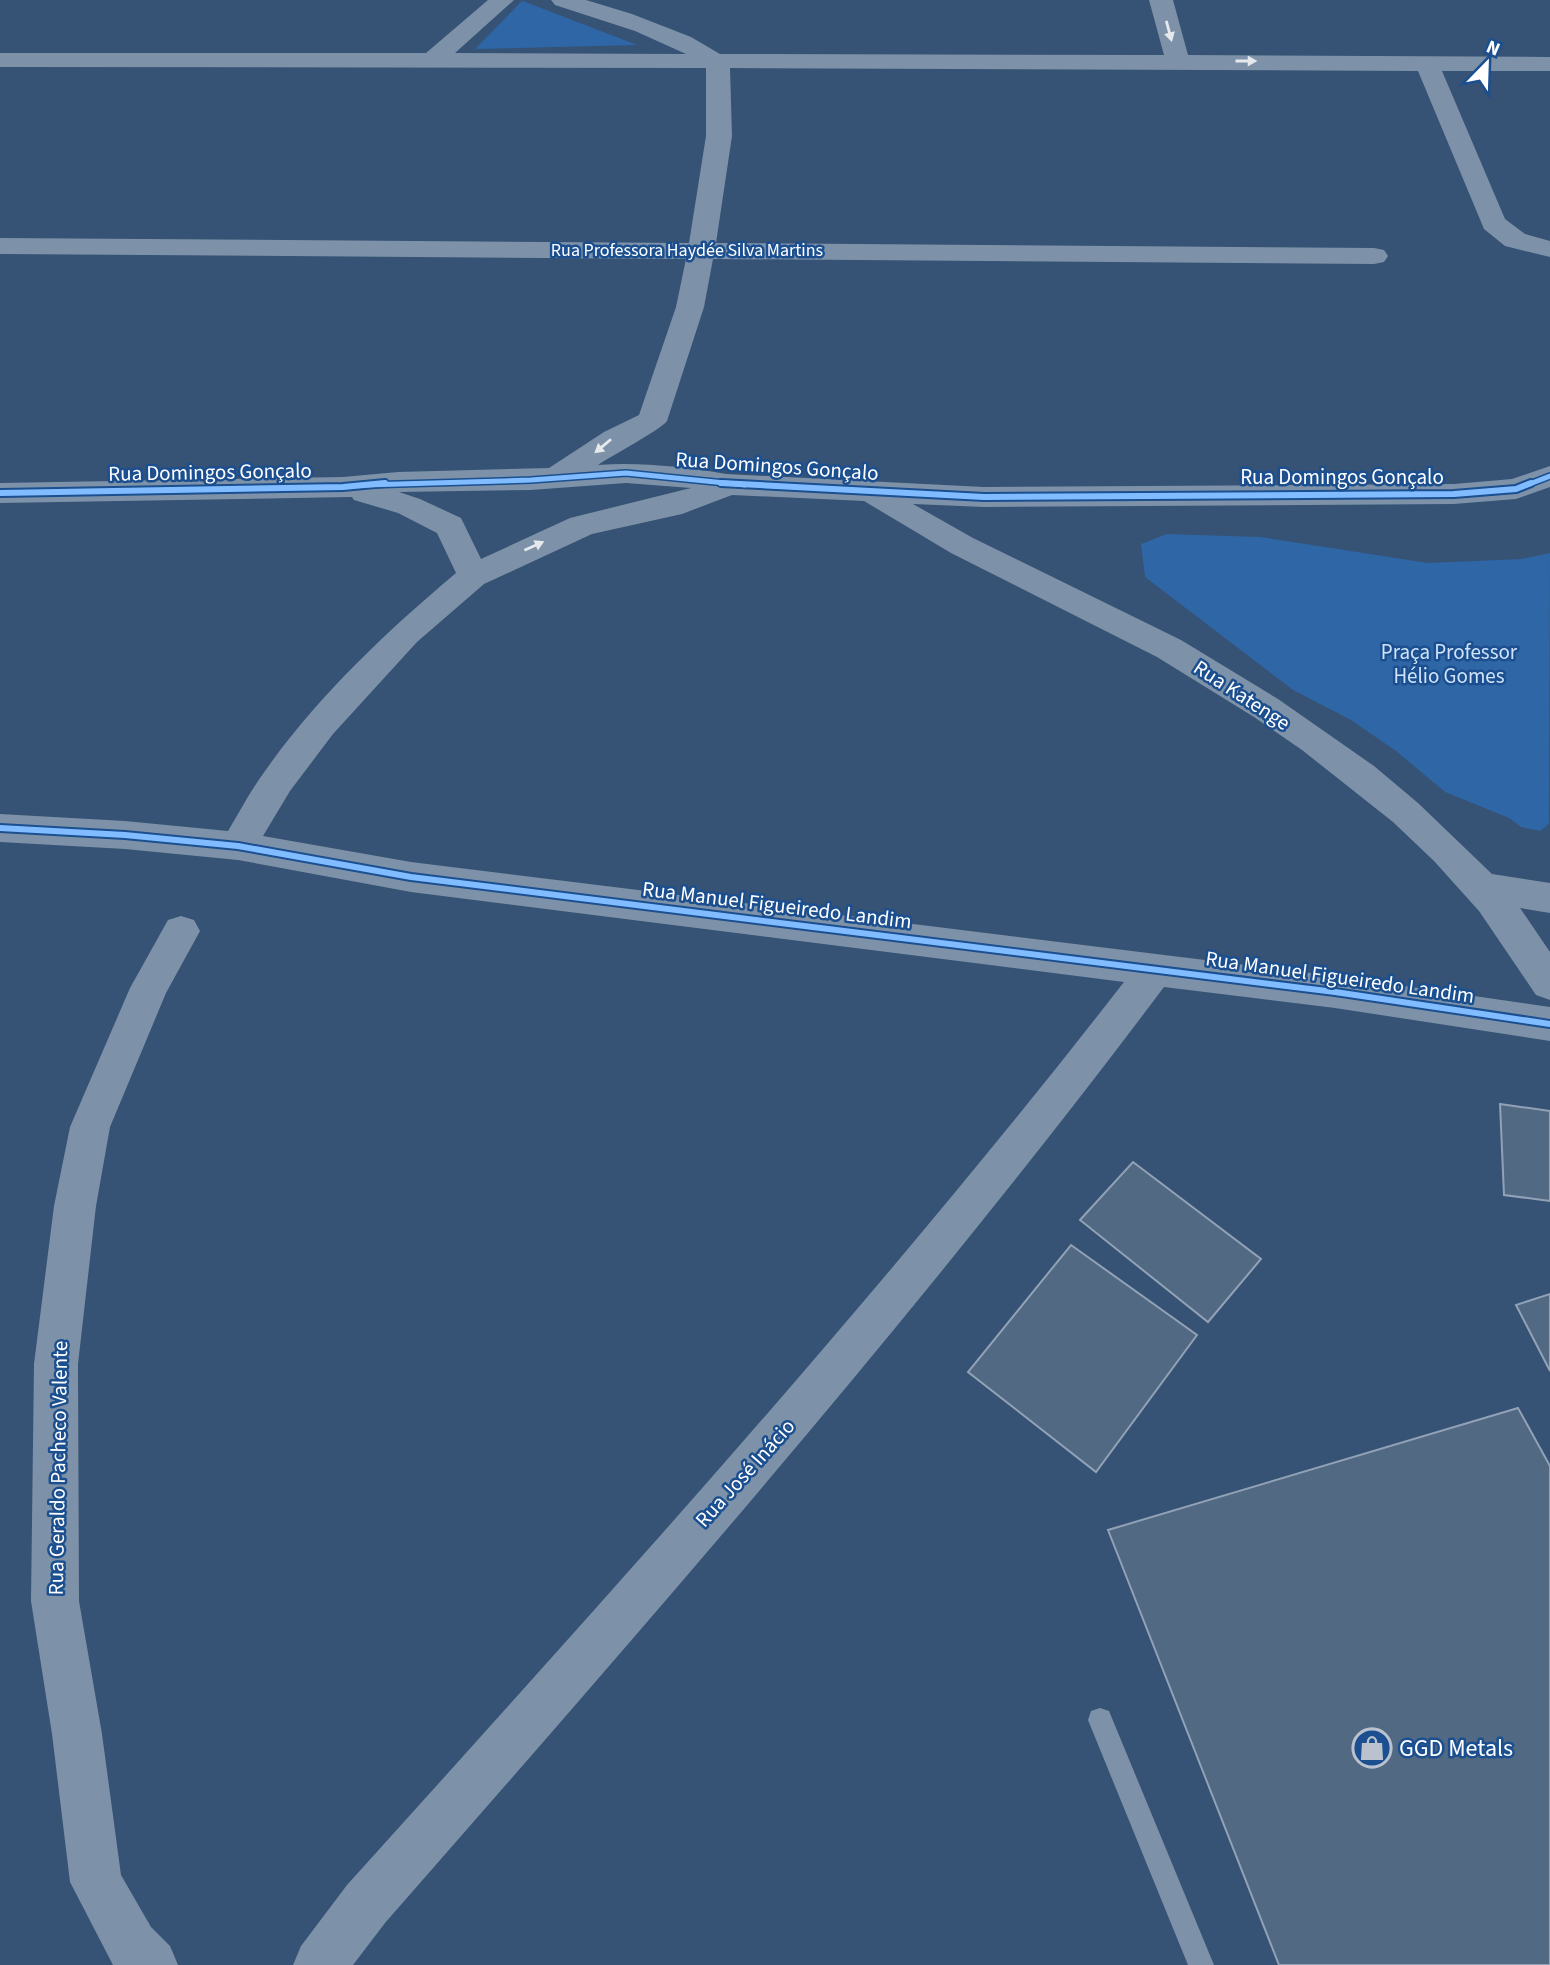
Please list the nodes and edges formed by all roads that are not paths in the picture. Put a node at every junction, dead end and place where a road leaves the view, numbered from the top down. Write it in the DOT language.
graph roads {
  1 [pos="502,0"];
  2 [pos="563,0"];
  3 [pos="1161,0"];
  4 [pos="0,60"];
  5 [pos="432,61"];
  6 [pos="1178,62"];
  7 [pos="718,63"];
  8 [pos="1427,63"];
  9 [pos="1550,64"];
  10 [pos="0,246"];
  11 [pos="1550,249"];
  12 [pos="701,250"];
  13 [pos="1374,256"];
  14 [pos="652,421"];
  15 [pos="655,474"];
  16 [pos="1550,476"];
  17 [pos="558,477"];
  18 [pos="494,481"];
  19 [pos="726,484"];
  20 [pos="343,487"];
  21 [pos="868,490"];
  22 [pos="0,493"];
  23 [pos="655,508"];
  24 [pos="450,526"];
  25 [pos="473,576"];
  26 [pos="0,828"];
  27 [pos="238,846"];
  28 [pos="1481,887"];
  29 [pos="1550,898"];
  30 [pos="181,931"];
  31 [pos="1156,970"];
  32 [pos="1550,984"];
  33 [pos="1550,1024"];
  34 [pos="1100,1720"];
  35 [pos="151,1965"];
  36 [pos="320,1965"];
  37 [pos="1201,1965"];
  1 -- 5 [label="street"];
  2 -- 7 [label="street"];
  3 -- 6 [label="street, one-way"];
  4 -- 5 [label="street"];
  5 -- 7 [label="street"];
  6 -- 7 [label="street"];
  6 -- 8 [label="street, one-way"];
  7 -- 12 [label="street"];
  8 -- 9 [label="street"];
  8 -- 11 [label="street"];
  10 -- 12 [label="street, Rua Professora Haydée Silva Martins"];
  12 -- 13 [label="street, Rua Professora Haydée Silva Martins"];
  12 -- 14 [label="street"];
  14 -- 15 [label="street"];
  14 -- 17 [label="street, one-way"];
  15 -- 17 [label="street, Rua Domingos Gonçalo"];
  15 -- 19 [label="street, Rua Domingos Gonçalo"];
  15 -- 23 [label="street"];
  16 -- 21 [label="street, Rua Domingos Gonçalo"];
  17 -- 18 [label="street, Rua Domingos Gonçalo"];
  18 -- 20 [label="street, Rua Domingos Gonçalo"];
  18 -- 24 [label="street"];
  19 -- 21 [label="street, Rua Domingos Gonçalo"];
  19 -- 23 [label="street, Rua Domingos Gonçalo"];
  20 -- 22 [label="street, Rua Domingos Gonçalo"];
  20 -- 24 [label="street"];
  21 -- 28 [label="street, Rua Katenge"];
  25 -- 23 [label="street, Rua Domingos Gonçalo, one-way"];
  24 -- 25 [label="street"];
  25 -- 27 [label="street"];
  26 -- 27 [label="street, Rua Manuel Figueiredo Landim"];
  27 -- 31 [label="street, Rua Manuel Figueiredo Landim"];
  28 -- 29 [label="street"];
  28 -- 32 [label="street, Rua Katenge"];
  30 -- 35 [label="street, Rua Geraldo Pacheco Valente"];
  31 -- 33 [label="street, Rua Manuel Figueiredo Landim"];
  31 -- 36 [label="street, Rua José Inácio"];
  34 -- 37 [label="lane"];
}
